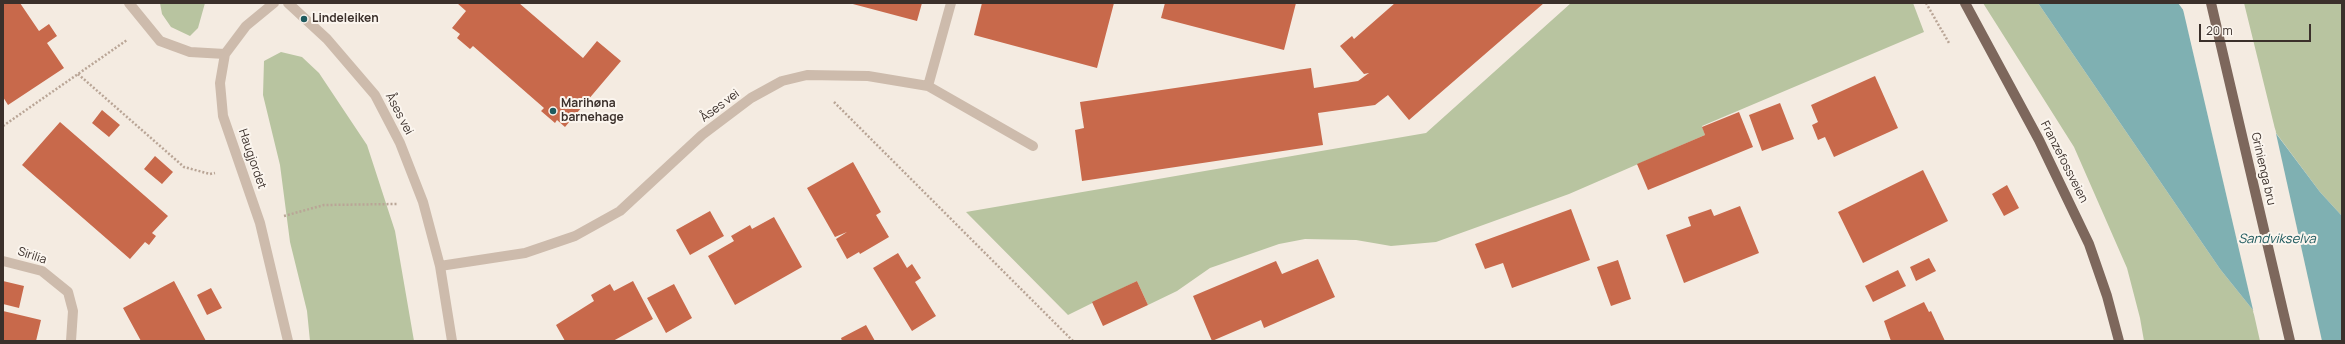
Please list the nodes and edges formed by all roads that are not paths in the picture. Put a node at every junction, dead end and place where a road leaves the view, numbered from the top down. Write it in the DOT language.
graph roads {
  1 [pos="129,3"];
  2 [pos="274,3"];
  3 [pos="288,3"];
  4 [pos="951,3"];
  5 [pos="1965,3"];
  6 [pos="2211,3"];
  7 [pos="225,54"];
  8 [pos="928,86"];
  9 [pos="1033,146"];
  10 [pos="3,261"];
  11 [pos="440,266"];
  12 [pos="71,341"];
  13 [pos="288,341"];
  14 [pos="452,341"];
  15 [pos="2119,341"];
  16 [pos="2290,341"];
  1 -- 7 [label="street"];
  2 -- 7 [label="street, Haugjordet"];
  3 -- 11 [label="street, Åses vei"];
  4 -- 8 [label="street"];
  5 -- 15 [label="main road, Franzefossveien"];
  6 -- 16 [label="main road, Grinienga bru"];
  7 -- 13 [label="street, Haugjordet"];
  8 -- 9 [label="street, Åses vei"];
  8 -- 11 [label="street, Åses vei"];
  10 -- 12 [label="street, Sirilia"];
  11 -- 14 [label="street, Åses vei"];
}
